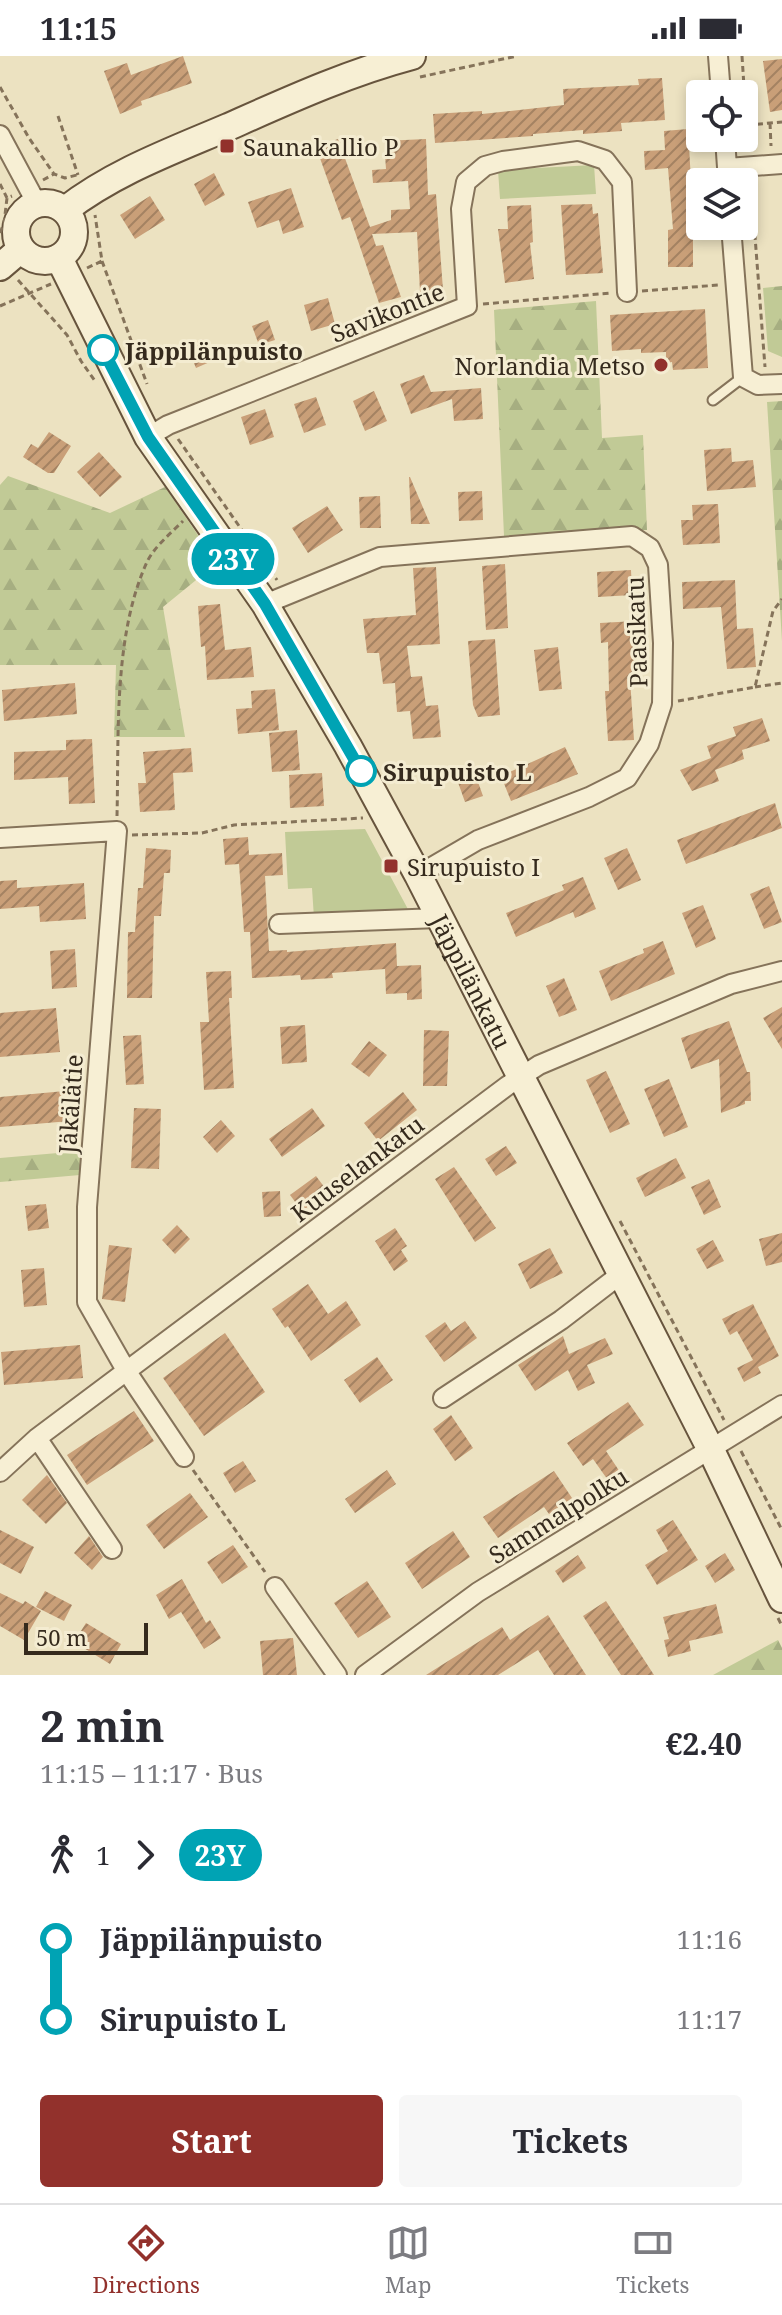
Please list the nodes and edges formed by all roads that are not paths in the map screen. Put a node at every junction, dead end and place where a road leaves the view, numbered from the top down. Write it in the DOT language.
graph roads {
  1 [pos="718,56"];
  2 [pos="403,63"];
  3 [pos="720,80"];
  4 [pos="0,135"];
  5 [pos="782,164"];
  6 [pos="758,169"];
  7 [pos="74,203"];
  8 [pos="37,204"];
  9 [pos="734,240"];
  10 [pos="21,249"];
  11 [pos="0,267"];
  12 [pos="63,267"];
  13 [pos="627,292"];
  14 [pos="762,383"];
  15 [pos="713,400"];
  16 [pos="148,437"];
  17 [pos="265,604"];
  18 [pos="0,838"];
  19 [pos="418,875"];
  20 [pos="439,918"];
  21 [pos="279,924"];
  22 [pos="782,971"];
  23 [pos="521,1076"];
  24 [pos="621,1274"];
  25 [pos="127,1372"];
  26 [pos="443,1398"];
  27 [pos="782,1405"];
  28 [pos="37,1438"];
  29 [pos="711,1450"];
  30 [pos="184,1457"];
  31 [pos="0,1472"];
  32 [pos="112,1549"];
  33 [pos="275,1587"];
  34 [pos="779,1606"];
  35 [pos="337,1675"];
  36 [pos="365,1675"];
  1 -- 3 [label="street"];
  2 -- 7 [label="street"];
  4 -- 8 [label="street"];
  5 -- 6 [label="street"];
  7 -- 8 [label="street"];
  7 -- 12 [label="street"];
  8 -- 10 [label="street"];
  9 -- 14 [label="street"];
  10 -- 11 [label="street"];
  10 -- 12 [label="street"];
  12 -- 16 [label="street, Jäppilänkatu"];
  13 -- 16 [label="street, Savikontie"];
  14 -- 15 [label="lane"];
  16 -- 17 [label="street, Jäppilänkatu"];
  17 -- 19 [label="street, Jäppilänkatu"];
  17 -- 19 [label="street, Paasikatu"];
  18 -- 25 [label="street, Jäkälätie"];
  19 -- 20 [label="street, Jäppilänkatu"];
  20 -- 21 [label="street"];
  20 -- 23 [label="street, Jäppilänkatu"];
  22 -- 23 [label="street, Kuuselankatu"];
  23 -- 24 [label="street, Jäppilänkatu"];
  23 -- 25 [label="street, Kuuselankatu"];
  24 -- 26 [label="street"];
  24 -- 29 [label="street, Jäppilänkatu"];
  25 -- 28 [label="street, Kuuselankatu"];
  25 -- 30 [label="street, Jäkälätie"];
  27 -- 29 [label="street, Sammalpolku"];
  28 -- 31 [label="street, Kuuselankatu"];
  28 -- 32 [label="street"];
  29 -- 34 [label="street, Jäppilänkatu"];
  29 -- 36 [label="street, Sammalpolku"];
  33 -- 35 [label="street"];
}
